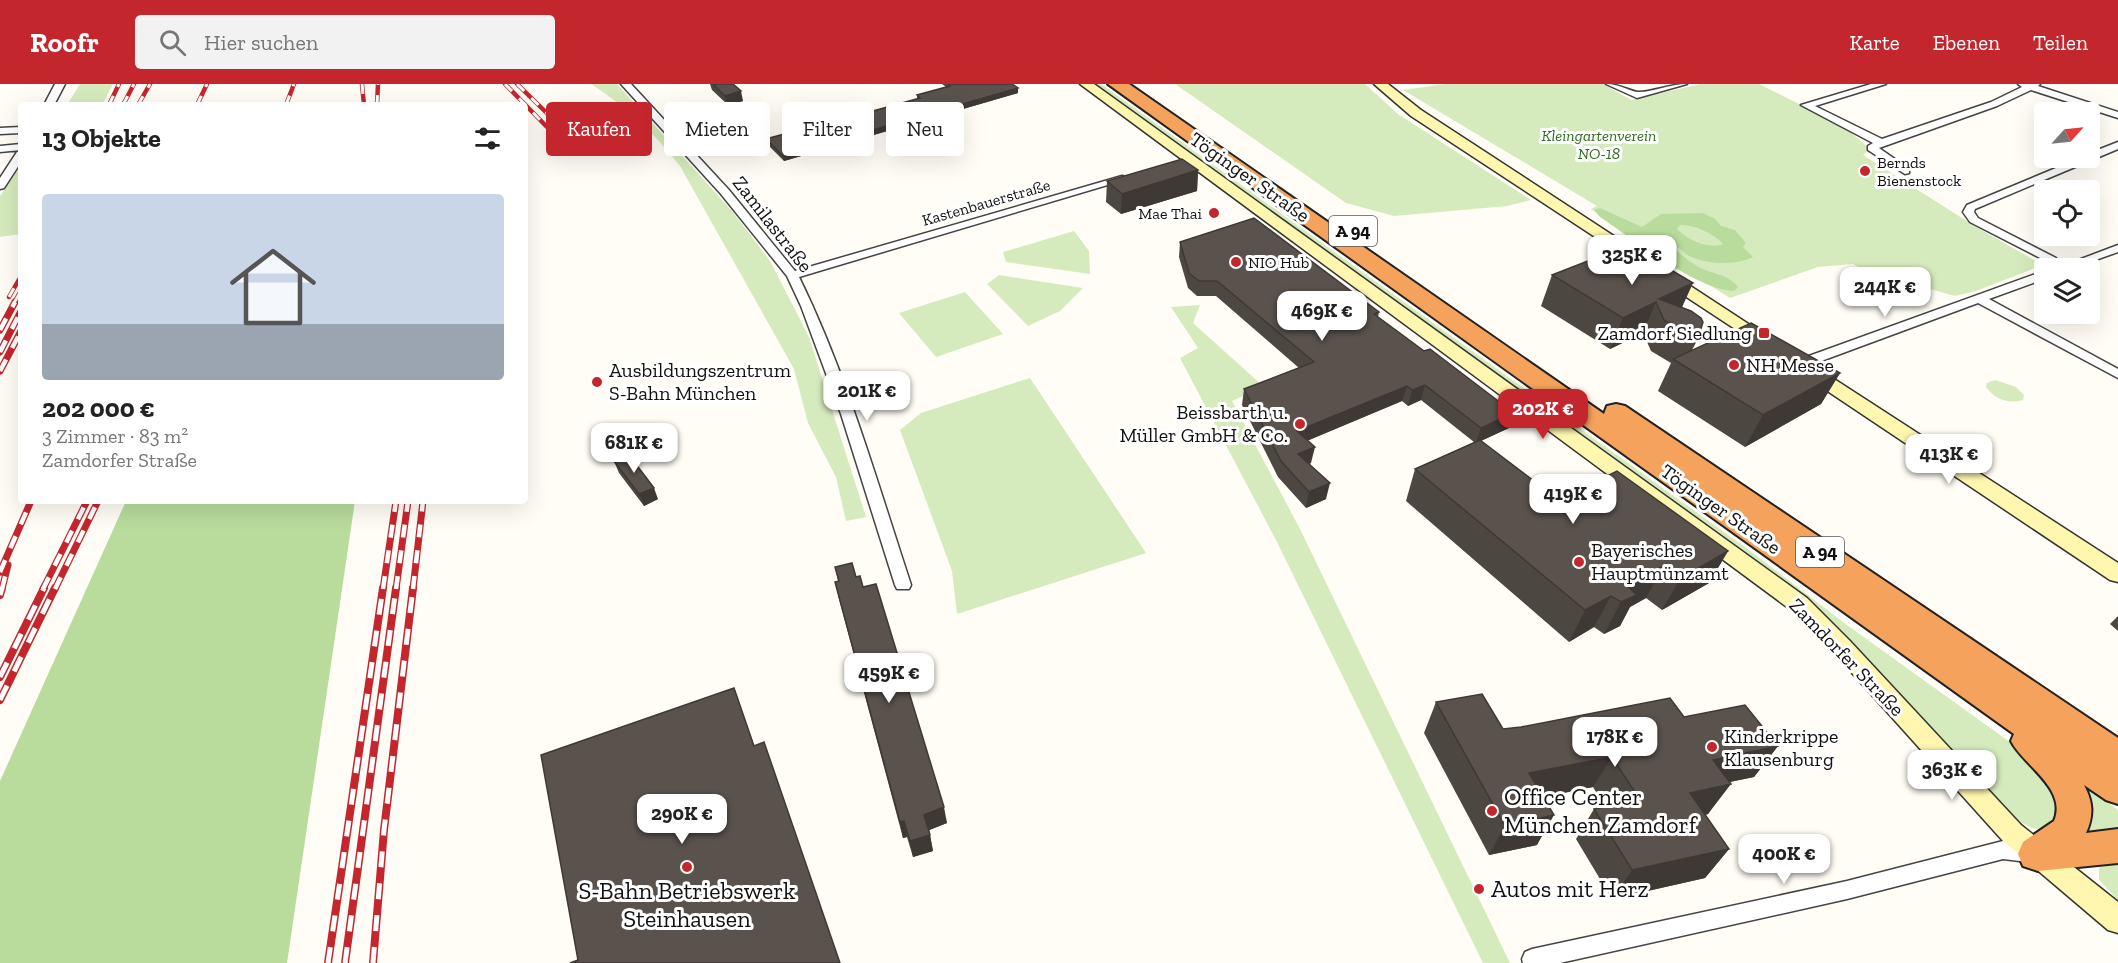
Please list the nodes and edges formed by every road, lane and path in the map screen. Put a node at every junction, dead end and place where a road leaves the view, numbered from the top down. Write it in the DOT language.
graph roads {
  1 [pos="60,84"];
  2 [pos="626,84"];
  3 [pos="1086,84"];
  4 [pos="1117,84"];
  5 [pos="1140,84"];
  6 [pos="1380,84"];
  7 [pos="1611,84"];
  8 [pos="1682,84"];
  9 [pos="1881,84"];
  10 [pos="2030,85"];
  11 [pos="51,102"];
  12 [pos="2118,115"];
  13 [pos="18,130"];
  14 [pos="0,131"];
  15 [pos="1881,143"];
  16 [pos="2118,145"];
  17 [pos="18,147"];
  18 [pos="0,149"];
  19 [pos="18,159"];
  20 [pos="1905,171"];
  21 [pos="1132,176"];
  22 [pos="0,186"];
  23 [pos="2118,248"];
  24 [pos="2048,258"];
  25 [pos="2090,258"];
  26 [pos="792,274"];
  27 [pos="2034,279"];
  28 [pos="1980,299"];
  29 [pos="1790,358"];
  30 [pos="2118,374"];
  31 [pos="2118,574"];
  32 [pos="903,585"];
  33 [pos="1963,680"];
  34 [pos="2073,726"];
  35 [pos="2118,747"];
  36 [pos="2118,757"];
  37 [pos="2118,789"];
  38 [pos="2118,846"];
  39 [pos="2036,854"];
  40 [pos="2118,920"];
  41 [pos="1533,961"];
  1 -- 11 [label="street"];
  2 -- 26 [label="street, Zamilastraße"];
  3 -- 39 [label="street, Zamdorfer Straße"];
  4 -- 33 [label="highway, Töginger Straße / A 94"];
  5 -- 34 [label="highway, Töginger Straße / A 94"];
  6 -- 29 [label="street"];
  7 -- 8 [label="street"];
  9 -- 15 [label="street"];
  10 -- 12 [label="street"];
  10 -- 15 [label="street"];
  13 -- 14 [label="street"];
  15 -- 20 [label="street"];
  16 -- 24 [label="street"];
  17 -- 18 [label="street"];
  19 -- 22 [label="street"];
  21 -- 26 [label="street, Kastenbauerstraße"];
  23 -- 25 [label="street"];
  26 -- 32 [label="street, Zamilastraße"];
  27 -- 28 [label="street"];
  28 -- 29 [label="street"];
  28 -- 30 [label="street"];
  29 -- 31 [label="street"];
  33 -- 37 [label="highway, Töginger Straße / A 94"];
  33 -- 39 [label="highway"];
  34 -- 35 [label="highway"];
  34 -- 36 [label="highway, Töginger Straße / A 94"];
  38 -- 39 [label="highway"];
  39 -- 40 [label="street, Zamdorfer Straße"];
  39 -- 41 [label="street"];
}
